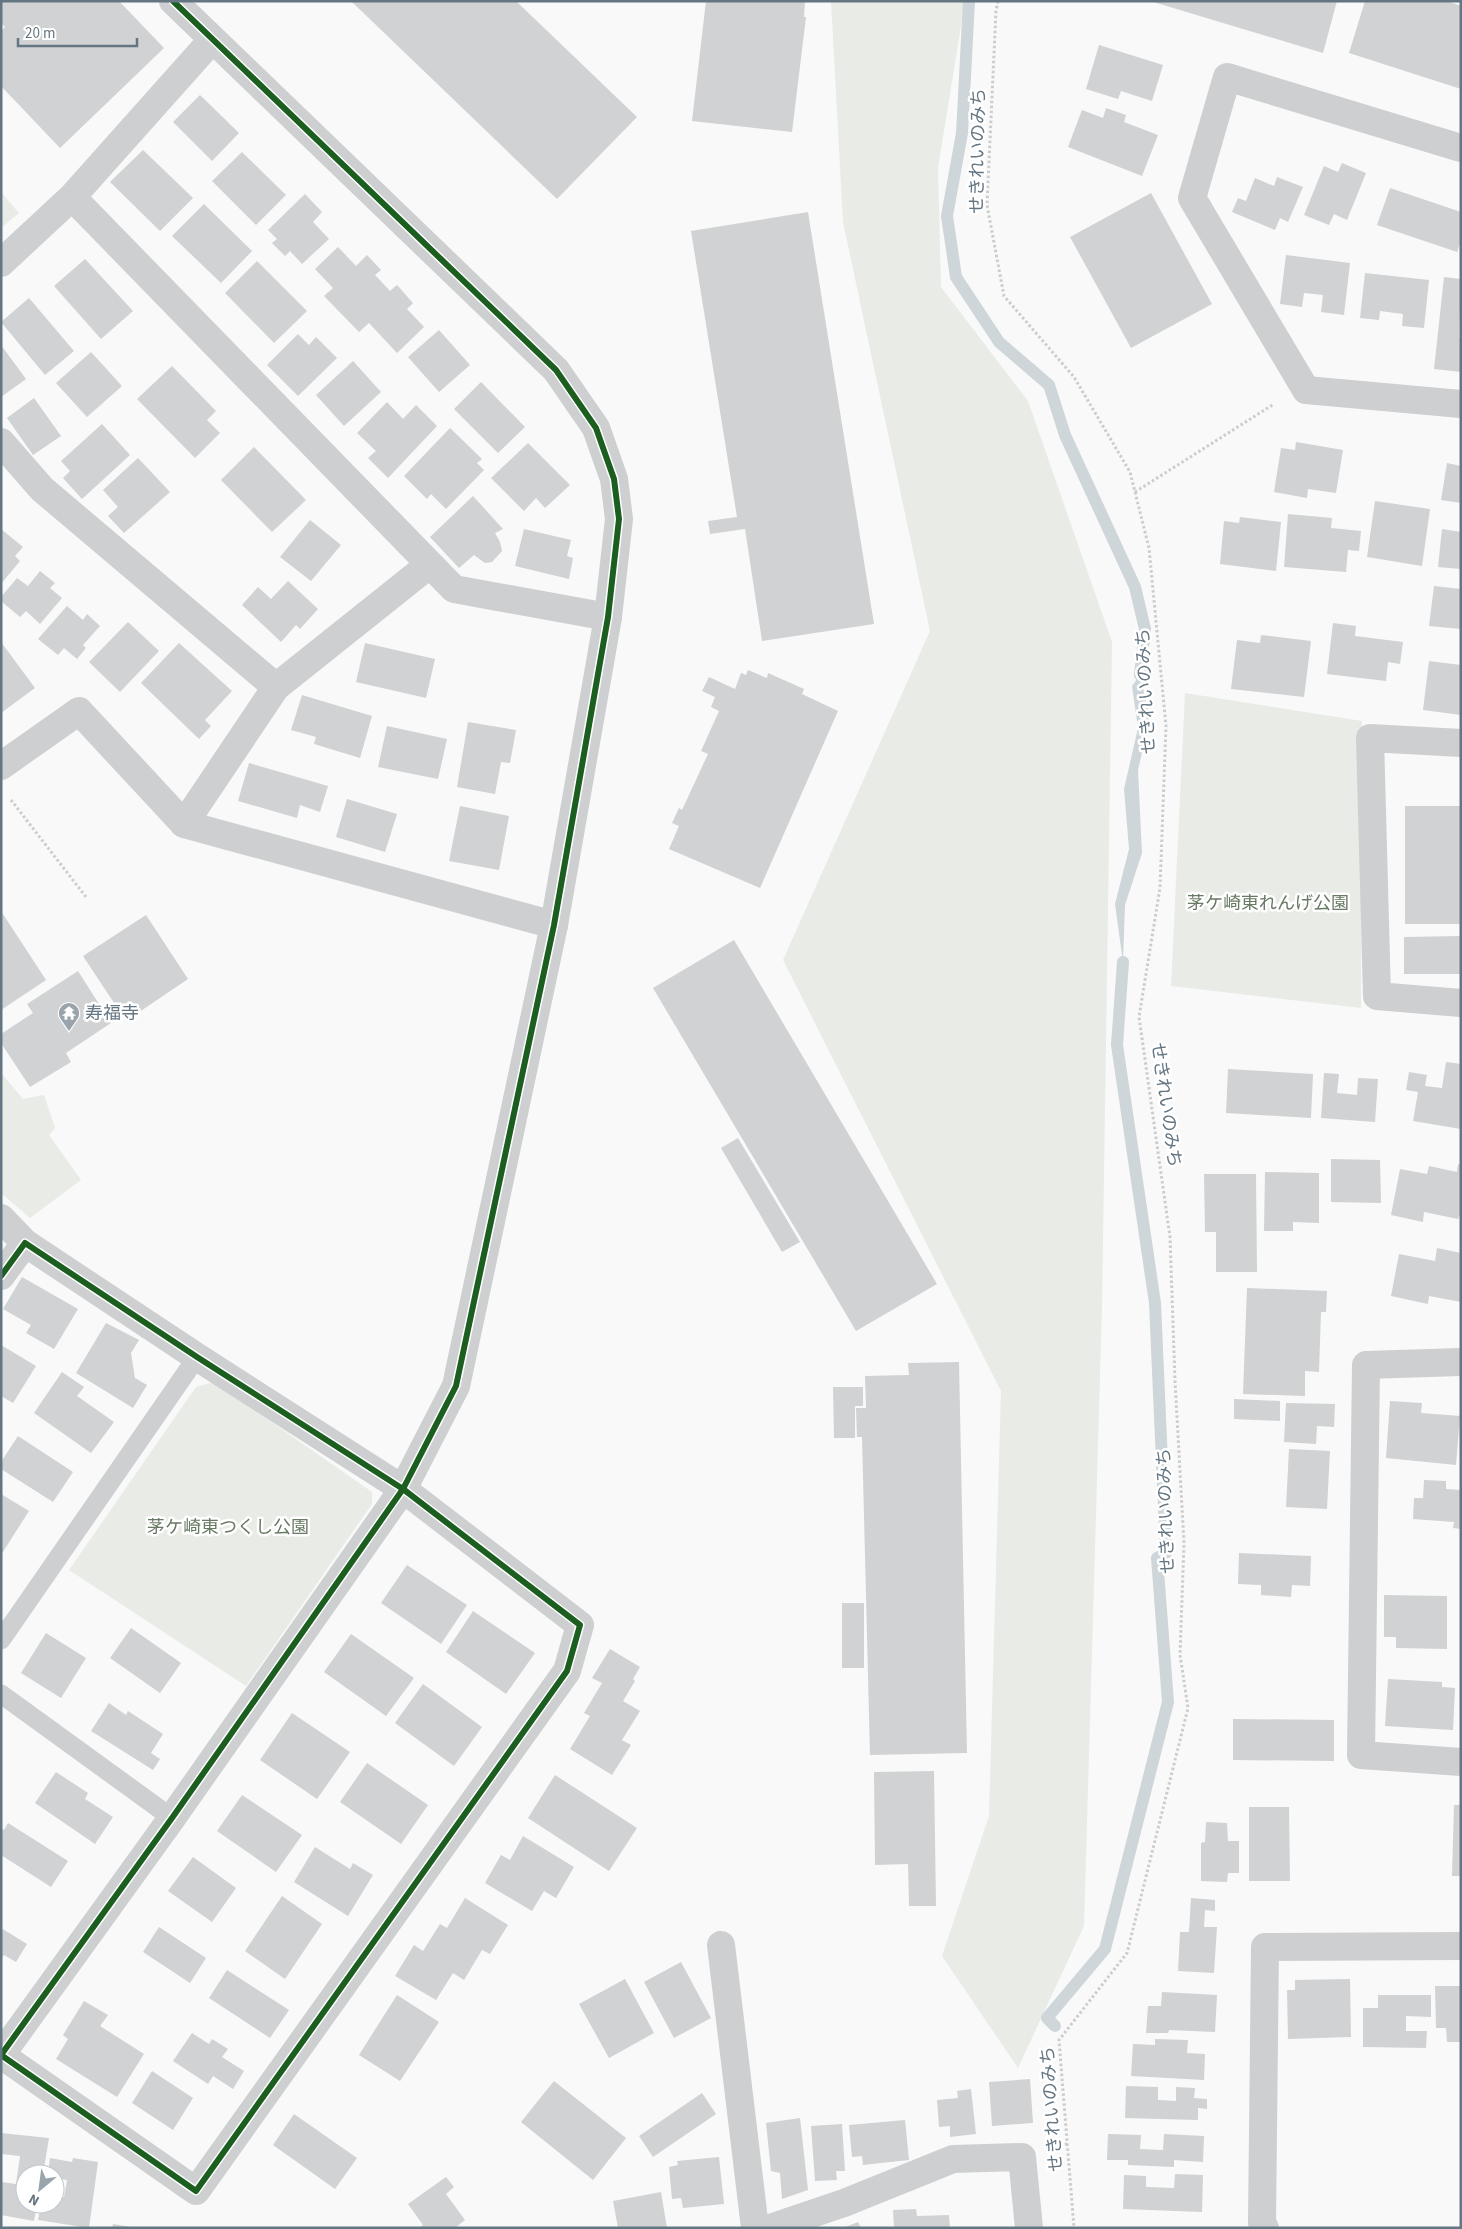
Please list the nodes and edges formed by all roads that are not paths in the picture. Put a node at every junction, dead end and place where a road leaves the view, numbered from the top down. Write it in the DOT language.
graph roads {
  1 [pos="173,1"];
  2 [pos="212,40"];
  3 [pos="1461,148"];
  4 [pos="72,197"];
  5 [pos="1,263"];
  6 [pos="1461,404"];
  7 [pos="1,442"];
  8 [pos="429,565"];
  9 [pos="608,617"];
  10 [pos="276,687"];
  11 [pos="1461,743"];
  12 [pos="1,766"];
  13 [pos="184,824"];
  14 [pos="554,925"];
  15 [pos="1461,1002"];
  16 [pos="1,1218"];
  17 [pos="25,1242"];
  18 [pos="1,1276"];
  19 [pos="197,1358"];
  20 [pos="1461,1362"];
  21 [pos="403,1489"];
  22 [pos="1,1640"];
  23 [pos="1,1694"];
  24 [pos="1461,1762"];
  25 [pos="172,1818"];
  26 [pos="721,1945"];
  27 [pos="1461,1946"];
  28 [pos="1,2055"];
  29 [pos="755,2228"];
  30 [pos="770,2228"];
  31 [pos="1029,2228"];
  32 [pos="1265,2228"];
  1 -- 2 [label="street"];
  2 -- 4 [label="street"];
  2 -- 9 [label="street"];
  3 -- 6 [label="street"];
  4 -- 5 [label="street"];
  4 -- 8 [label="street"];
  7 -- 10 [label="street"];
  8 -- 9 [label="street"];
  8 -- 10 [label="street"];
  9 -- 14 [label="street"];
  10 -- 13 [label="street"];
  11 -- 15 [label="street"];
  12 -- 13 [label="street"];
  13 -- 14 [label="street"];
  14 -- 21 [label="street"];
  16 -- 17 [label="street"];
  17 -- 18 [label="street"];
  17 -- 19 [label="street"];
  19 -- 21 [label="street"];
  19 -- 22 [label="lane"];
  20 -- 24 [label="street"];
  21 -- 25 [label="street"];
  21 -- 28 [label="street"];
  23 -- 25 [label="lane"];
  25 -- 28 [label="street"];
  26 -- 29 [label="street"];
  27 -- 32 [label="street"];
  30 -- 31 [label="street"];
}
